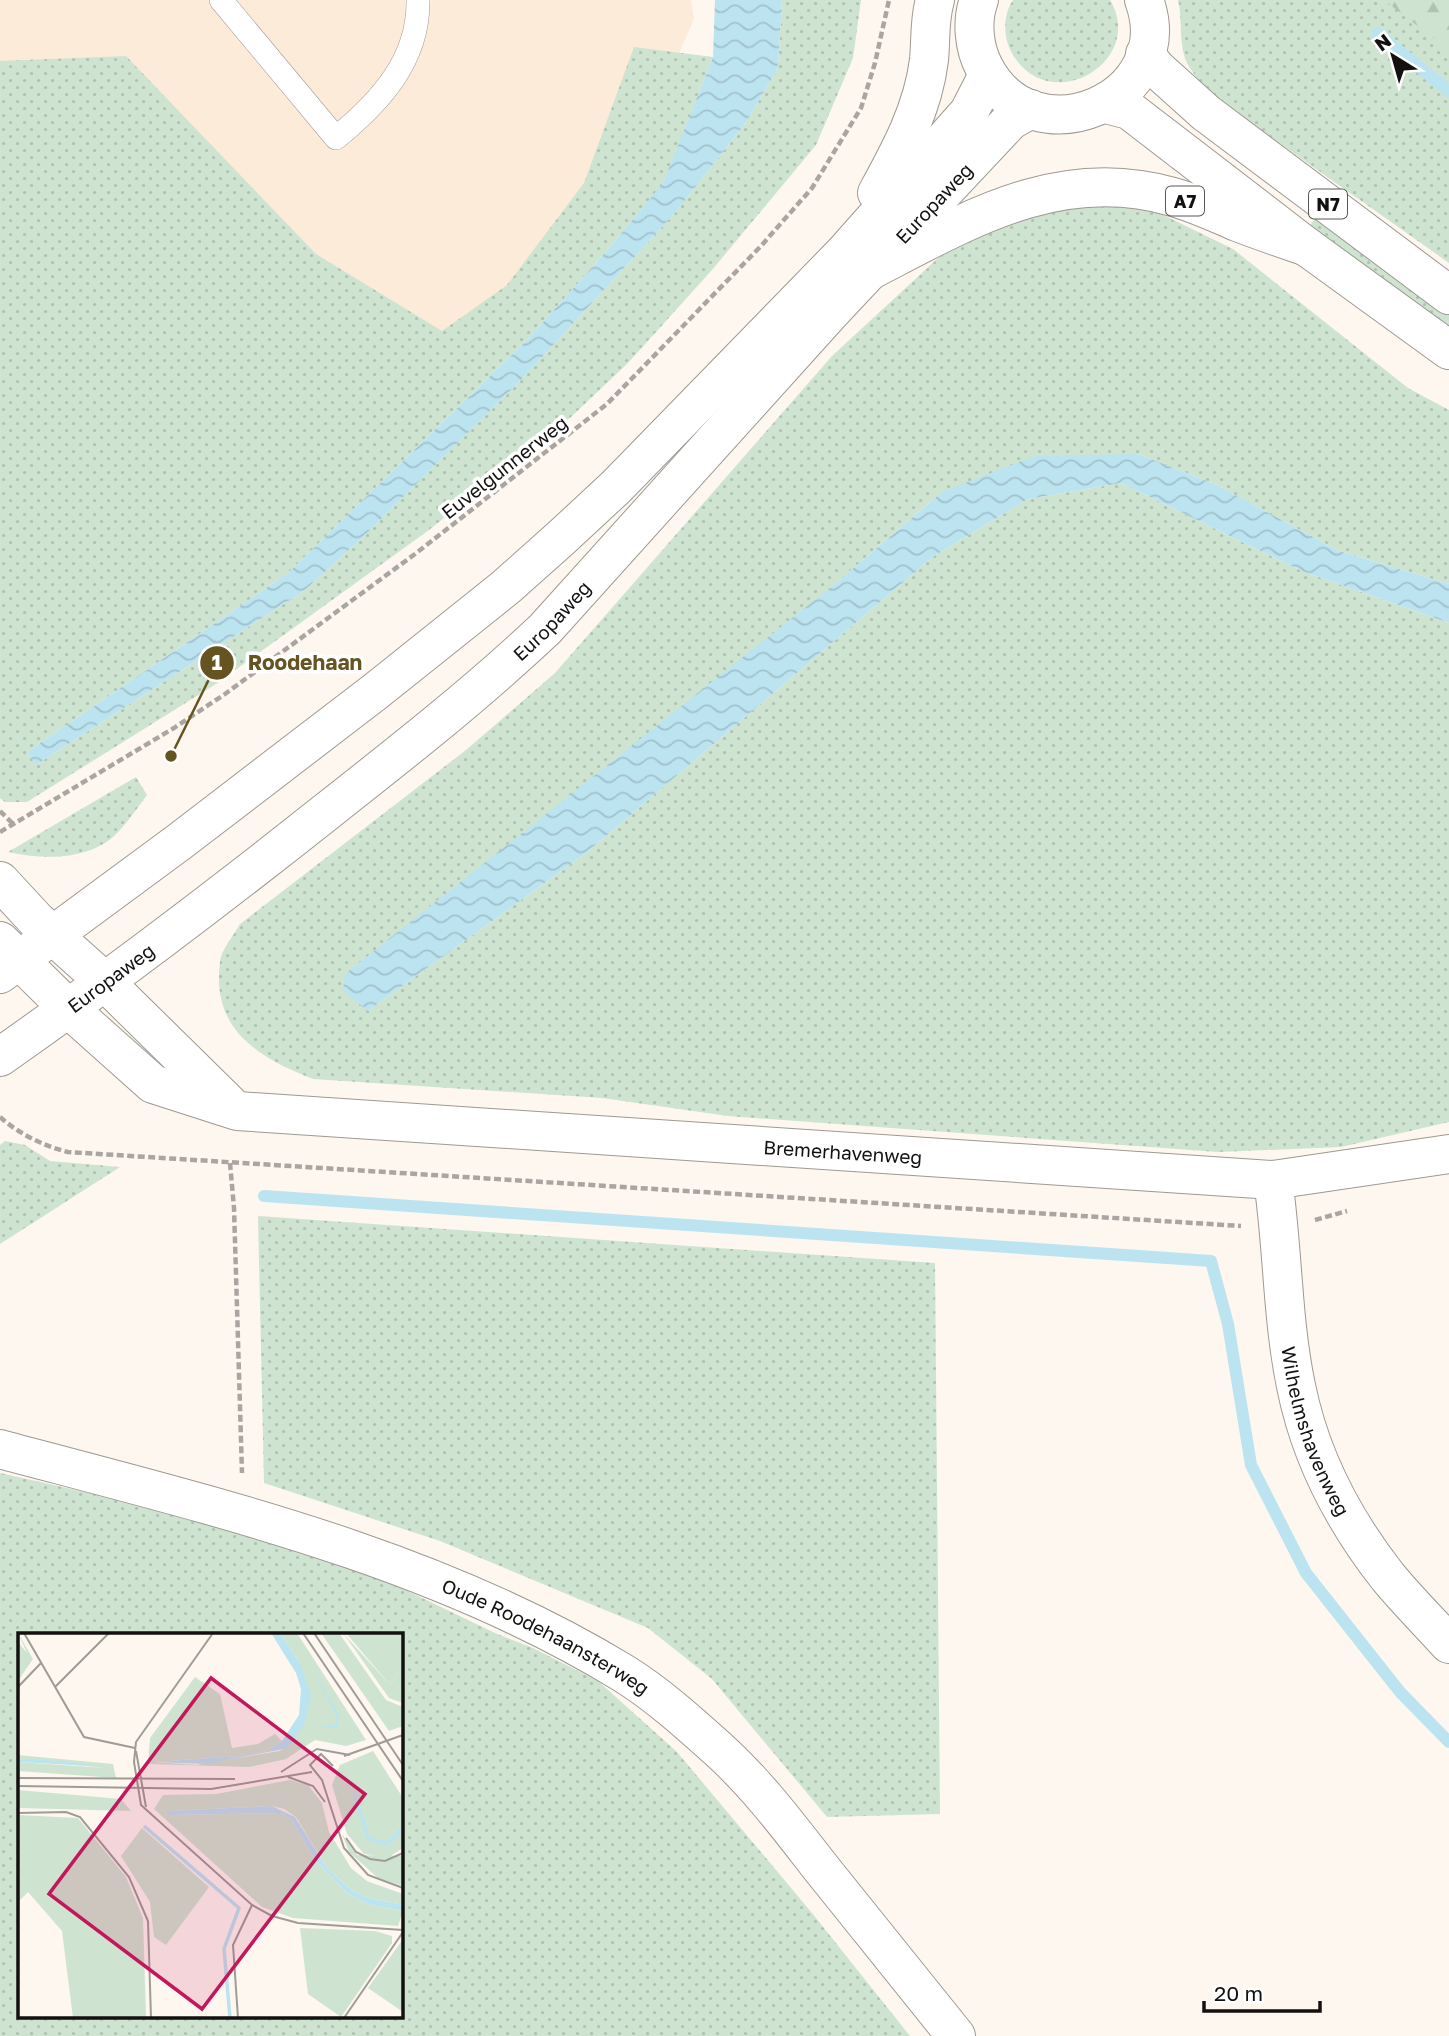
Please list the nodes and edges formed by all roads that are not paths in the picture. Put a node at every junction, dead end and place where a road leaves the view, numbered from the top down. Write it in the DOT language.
graph roads {
  1 [pos="221,0"];
  2 [pos="418,0"];
  3 [pos="935,0"];
  4 [pos="979,0"];
  5 [pos="1144,0"];
  6 [pos="1145,54"];
  7 [pos="988,75"];
  8 [pos="1106,104"];
  9 [pos="1031,109"];
  10 [pos="1307,247"];
  11 [pos="858,261"];
  12 [pos="1449,295"];
  13 [pos="1449,350"];
  14 [pos="0,881"];
  15 [pos="53,935"];
  16 [pos="6,958"];
  17 [pos="105,982"];
  18 [pos="69,1009"];
  19 [pos="0,1057"];
  20 [pos="237,1111"];
  21 [pos="1449,1154"];
  22 [pos="1273,1180"];
  23 [pos="0,1449"];
  24 [pos="1449,1644"];
  25 [pos="956,2036"];
  1 -- 2 [label="lane"];
  3 -- 11 [label="main road"];
  4 -- 7 [label="main road"];
  5 -- 6 [label="main road"];
  6 -- 8 [label="main road"];
  6 -- 12 [label="main road, N7"];
  7 -- 9 [label="main road"];
  7 -- 11 [label="main road, Europaweg"];
  8 -- 9 [label="main road"];
  8 -- 10 [label="main road, A7"];
  9 -- 11 [label="main road, Europaweg"];
  10 -- 11 [label="main road, A7"];
  10 -- 13 [label="main road, A7"];
  11 -- 15 [label="main road, Europaweg"];
  11 -- 17 [label="main road, Europaweg"];
  14 -- 15 [label="main road"];
  15 -- 16 [label="main road, Europaweg"];
  15 -- 17 [label="main road"];
  16 -- 18 [label="main road, Bremerhavenweg"];
  17 -- 18 [label="main road, Europaweg"];
  17 -- 20 [label="main road"];
  18 -- 19 [label="main road, Europaweg"];
  18 -- 20 [label="main road, Bremerhavenweg"];
  20 -- 22 [label="main road, Bremerhavenweg"];
  21 -- 22 [label="main road, Bremerhavenweg"];
  22 -- 24 [label="main road, Wilhelmshavenweg"];
  23 -- 25 [label="main road, Oude Roodehaansterweg"];
}
